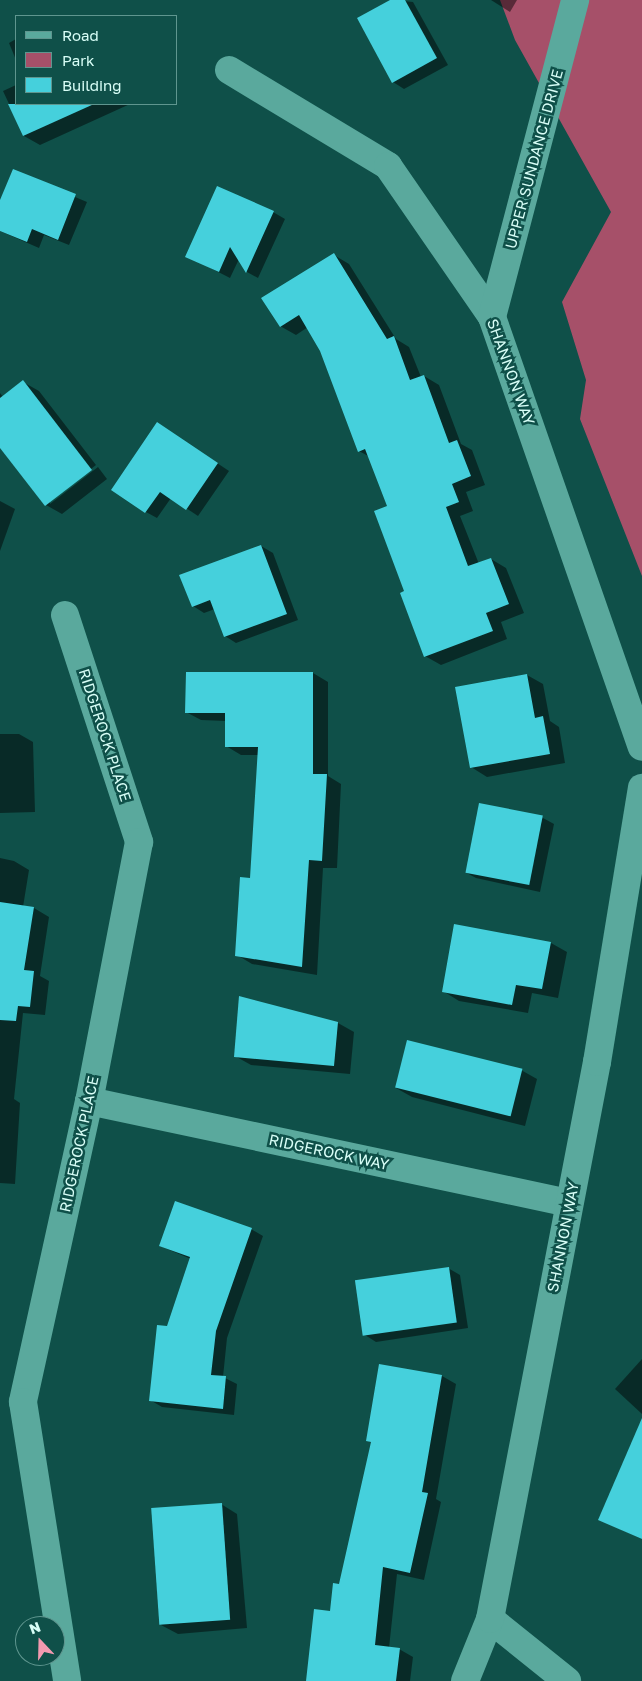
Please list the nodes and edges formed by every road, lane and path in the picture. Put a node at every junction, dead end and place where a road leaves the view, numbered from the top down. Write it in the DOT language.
graph roads {
  1 [pos="575,0"];
  2 [pos="230,70"];
  3 [pos="492,317"];
  4 [pos="65,615"];
  5 [pos="635,706"];
  6 [pos="642,747"];
  7 [pos="642,788"];
  8 [pos="89,1101"];
  9 [pos="569,1203"];
  10 [pos="490,1619"];
  11 [pos="67,1681"];
  12 [pos="465,1681"];
  13 [pos="567,1681"];
  1 -- 3 [label="street, UPPER SUNDANCE DRIVE"];
  2 -- 3 [label="street, SHANNON WAY"];
  3 -- 5 [label="street, SHANNON WAY"];
  4 -- 8 [label="street, RIDGEROCK PLACE"];
  5 -- 6 [label="street, SHANNON WAY"];
  7 -- 9 [label="street, SHANNON WAY"];
  8 -- 9 [label="street, RIDGEROCK WAY"];
  8 -- 11 [label="street, RIDGEROCK PLACE"];
  9 -- 10 [label="street, SHANNON WAY"];
  10 -- 12 [label="street, SHANNON WAY"];
  10 -- 13 [label="street"];
}
